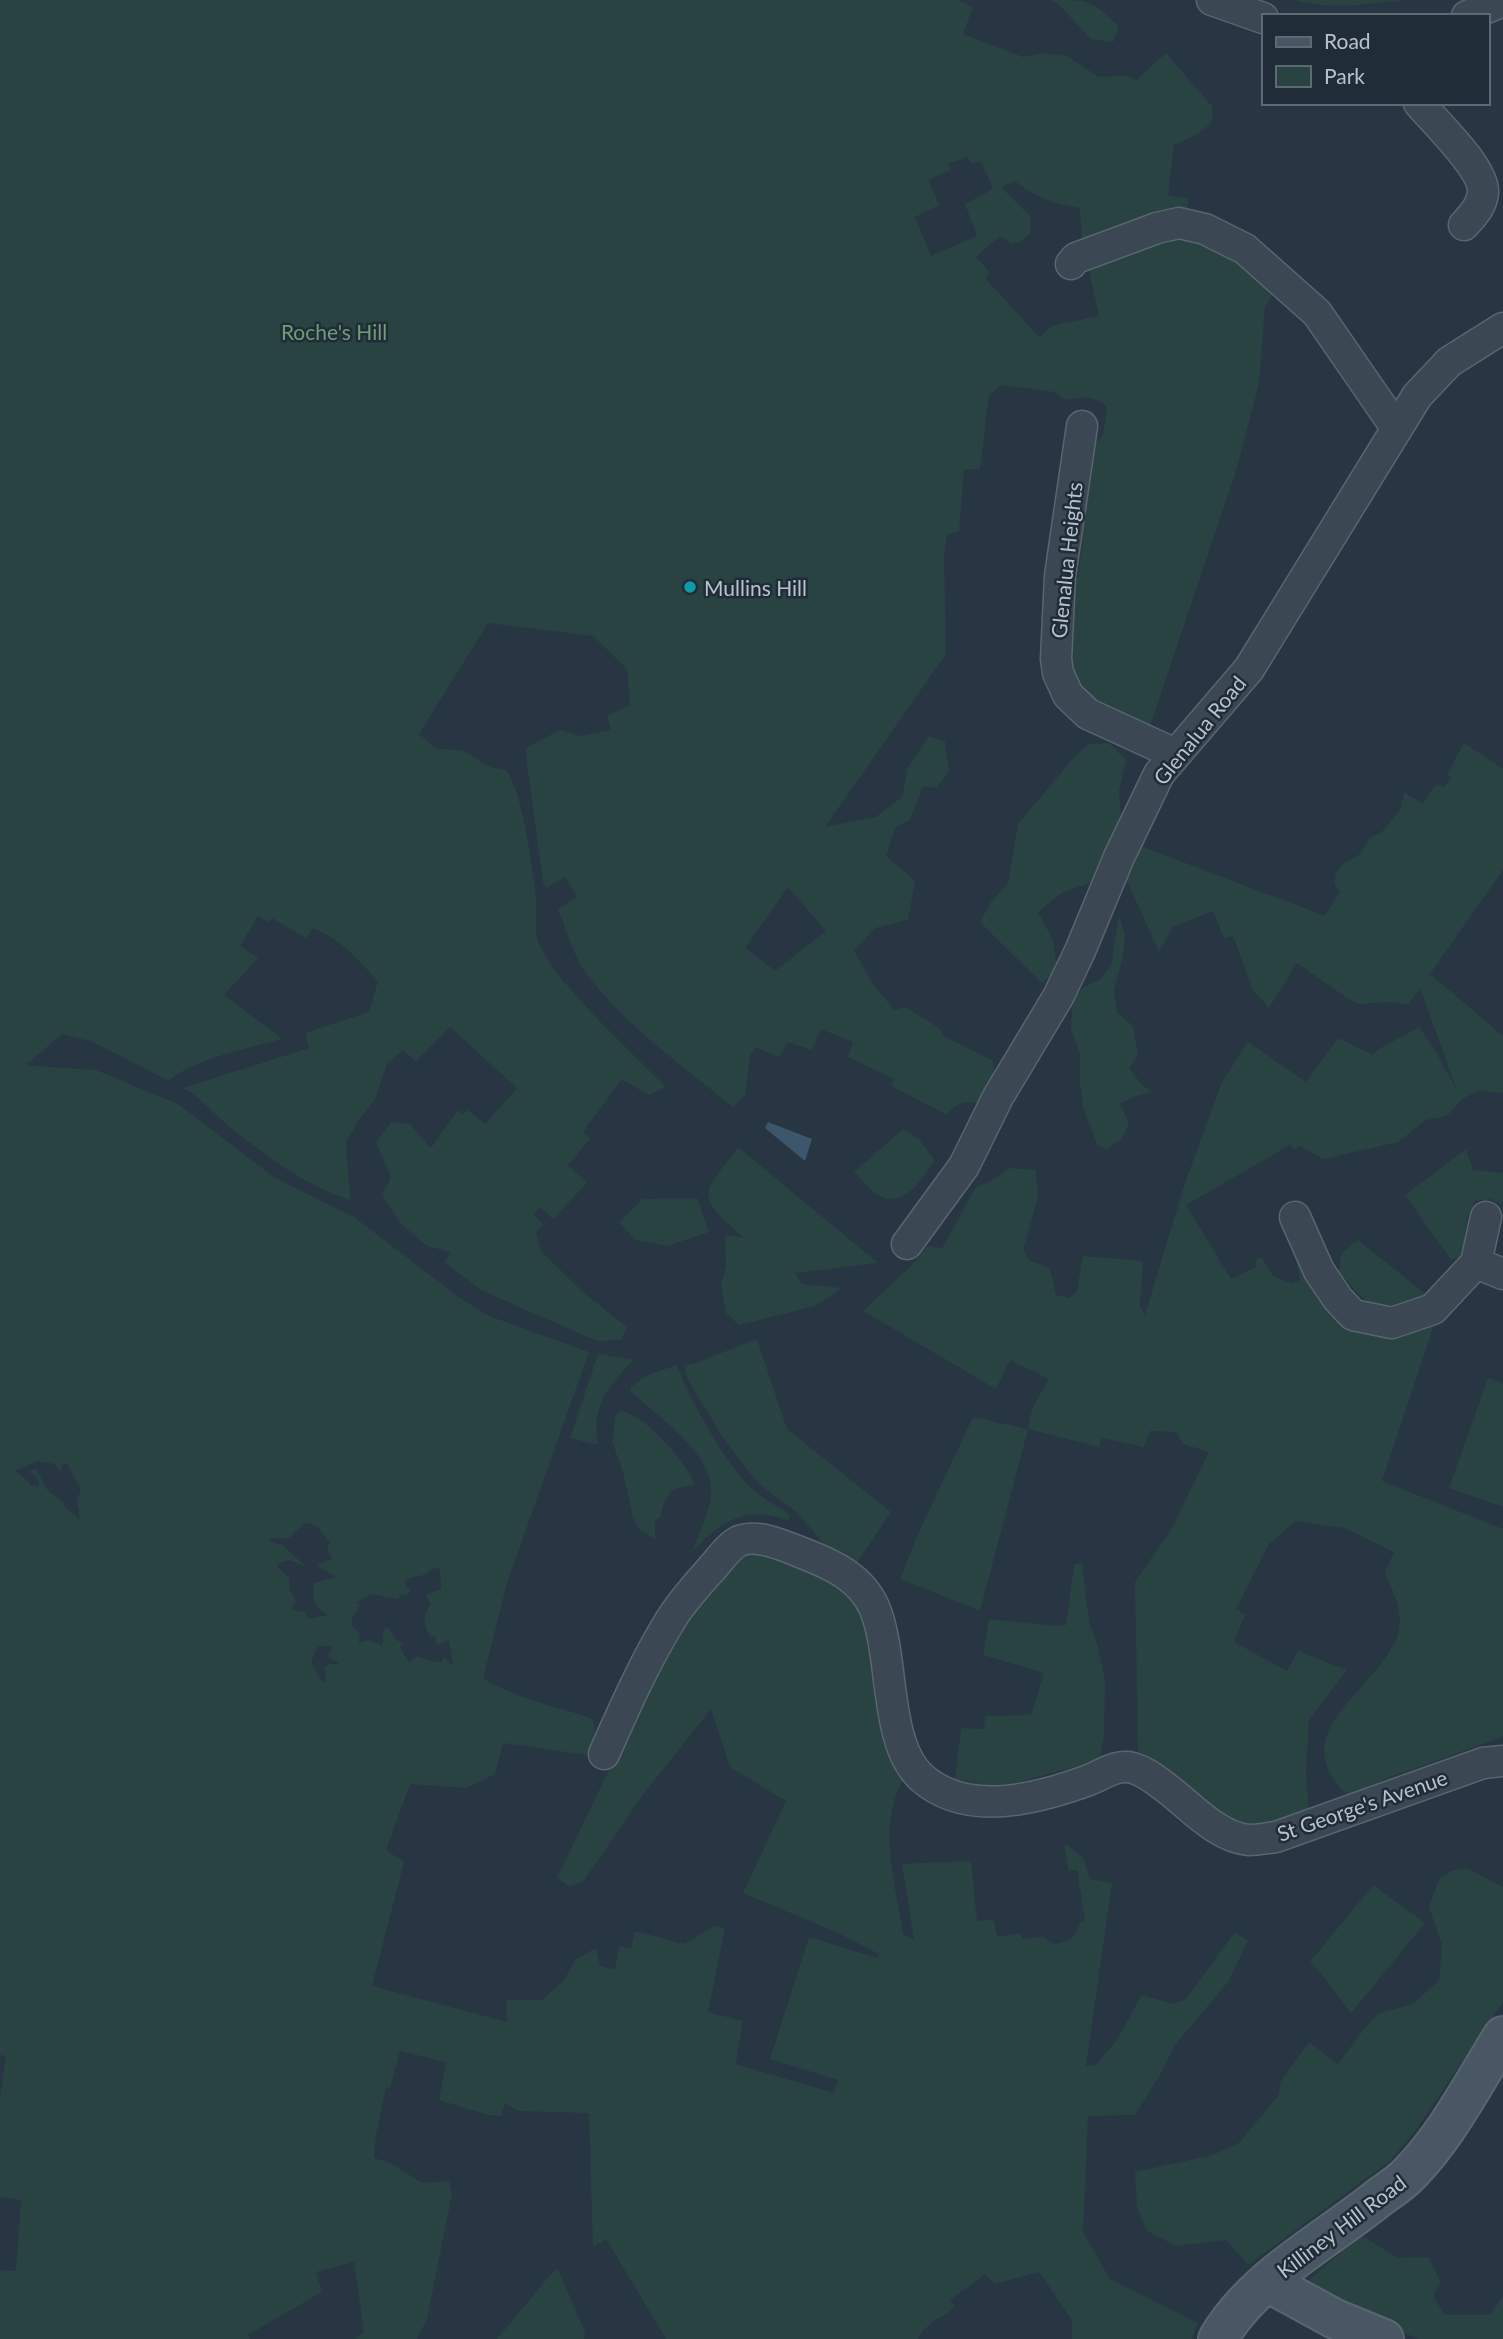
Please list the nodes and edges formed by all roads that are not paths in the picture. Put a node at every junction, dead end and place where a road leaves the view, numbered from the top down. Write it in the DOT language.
graph roads {
  1 [pos="1212,0"];
  2 [pos="1503,1"];
  3 [pos="1472,14"];
  4 [pos="1262,18"];
  5 [pos="1421,105"];
  6 [pos="1465,225"];
  7 [pos="1071,264"];
  8 [pos="1503,328"];
  9 [pos="1082,426"];
  10 [pos="1397,429"];
  11 [pos="1175,754"];
  12 [pos="1296,1217"];
  13 [pos="1486,1217"];
  14 [pos="907,1244"];
  15 [pos="1476,1263"];
  16 [pos="1503,1274"];
  17 [pos="604,1754"];
  18 [pos="1503,1760"];
  19 [pos="1503,2036"];
  20 [pos="1267,2282"];
  21 [pos="1218,2339"];
  22 [pos="1384,2339"];
  1 -- 4 [label="street"];
  2 -- 3 [label="street"];
  5 -- 6 [label="street"];
  7 -- 10 [label="street"];
  8 -- 10 [label="street, Glenalua Road"];
  9 -- 11 [label="street, Glenalua Heights"];
  10 -- 11 [label="street, Glenalua Road"];
  11 -- 14 [label="street, Glenalua Road"];
  12 -- 15 [label="street"];
  13 -- 15 [label="street"];
  15 -- 16 [label="street"];
  17 -- 18 [label="street, St George's Avenue"];
  19 -- 20 [label="main road, Killiney Hill Road"];
  20 -- 21 [label="main road, Killiney Hill Road"];
  20 -- 22 [label="main road"];
}
